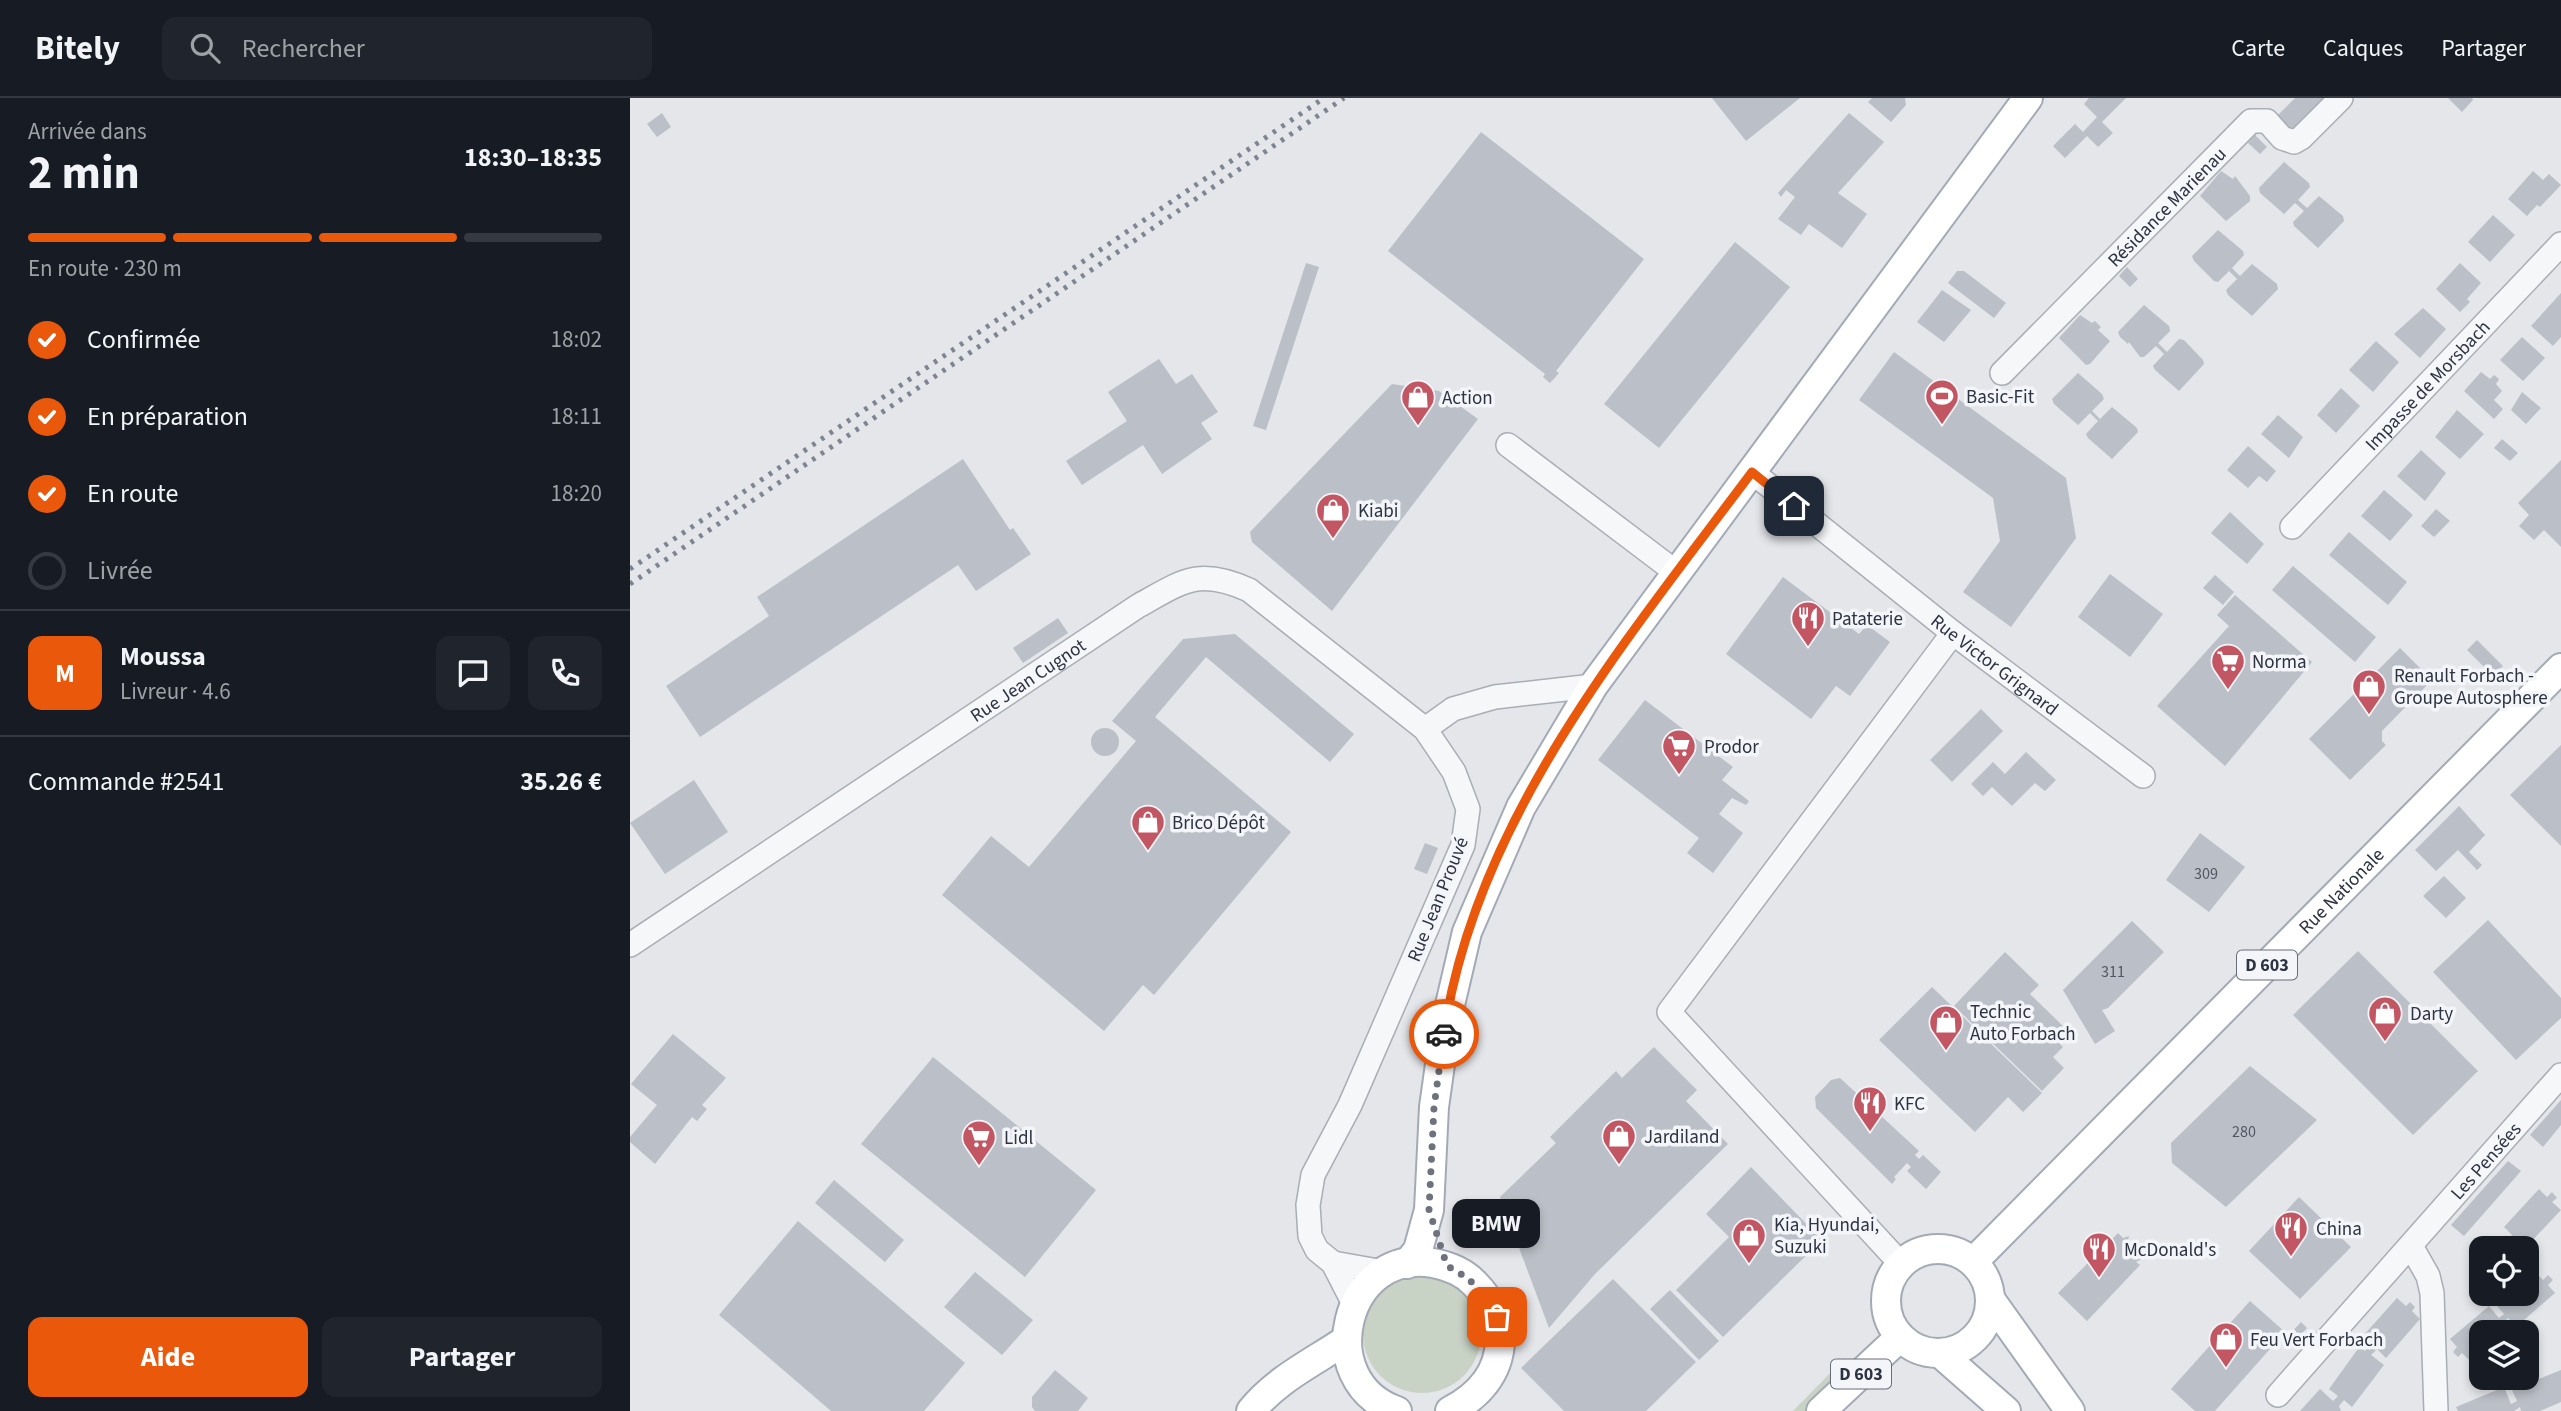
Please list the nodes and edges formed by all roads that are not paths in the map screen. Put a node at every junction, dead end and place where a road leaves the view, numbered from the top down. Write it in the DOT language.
graph roads {
  1 [pos="2028,98"];
  2 [pos="2341,98"];
  3 [pos="2561,244"];
  4 [pos="2002,373"];
  5 [pos="1507,445"];
  6 [pos="1752,472"];
  7 [pos="2292,527"];
  8 [pos="1676,573"];
  9 [pos="1953,633"];
  10 [pos="2561,668"];
  11 [pos="1593,686"];
  12 [pos="1425,729"];
  13 [pos="2143,776"];
  14 [pos="630,945"];
  15 [pos="2561,1075"];
  16 [pos="1429,1210"];
  17 [pos="2411,1246"];
  18 [pos="1973,1262"];
  19 [pos="1333,1263"];
  20 [pos="1900,1264"];
  21 [pos="1447,1266"];
  22 [pos="1396,1268"];
  23 [pos="1990,1299"];
  24 [pos="1354,1304"];
  25 [pos="1900,1337"];
  26 [pos="1346,1340"];
  27 [pos="1940,1353"];
  28 [pos="1302,1370"];
  29 [pos="1356,1378"];
  30 [pos="2278,1395"];
  31 [pos="1460,1408"];
  32 [pos="1251,1411"];
  33 [pos="1397,1411"];
  34 [pos="1821,1411"];
  35 [pos="2006,1411"];
  36 [pos="2070,1411"];
  37 [pos="2436,1411"];
  1 -- 6 [label="main road"];
  2 -- 4 [label="street, Résidance Marienau"];
  3 -- 7 [label="street, Impasse de Morsbach"];
  5 -- 8 [label="street"];
  6 -- 8 [label="main road"];
  6 -- 9 [label="street, Rue Victor Grignard"];
  8 -- 11 [label="main road"];
  9 -- 13 [label="street, Rue Victor Grignard"];
  9 -- 20 [label="street"];
  10 -- 18 [label="main road, Rue Nationale / D 603"];
  11 -- 12 [label="street"];
  11 -- 16 [label="main road"];
  12 -- 14 [label="street, Rue Jean Cugnot"];
  12 -- 19 [label="street, Rue Jean Prouvé"];
  15 -- 17 [label="street, Les Pensées"];
  16 -- 21 [label="main road"];
  16 -- 22 [label="main road"];
  17 -- 30 [label="street, Les Pensées"];
  17 -- 37 [label="street"];
  18 -- 20 [label="main road"];
  18 -- 23 [label="main road"];
  19 -- 22 [label="street"];
  19 -- 24 [label="street"];
  20 -- 25 [label="main road"];
  21 -- 22 [label="main road"];
  21 -- 31 [label="main road"];
  22 -- 24 [label="main road"];
  23 -- 27 [label="main road"];
  23 -- 36 [label="main road"];
  24 -- 26 [label="main road"];
  25 -- 27 [label="main road"];
  25 -- 34 [label="main road, D 603"];
  26 -- 28 [label="main road"];
  26 -- 29 [label="main road"];
  27 -- 35 [label="main road"];
  28 -- 29 [label="main road"];
  28 -- 32 [label="main road"];
  29 -- 33 [label="main road"];
}
